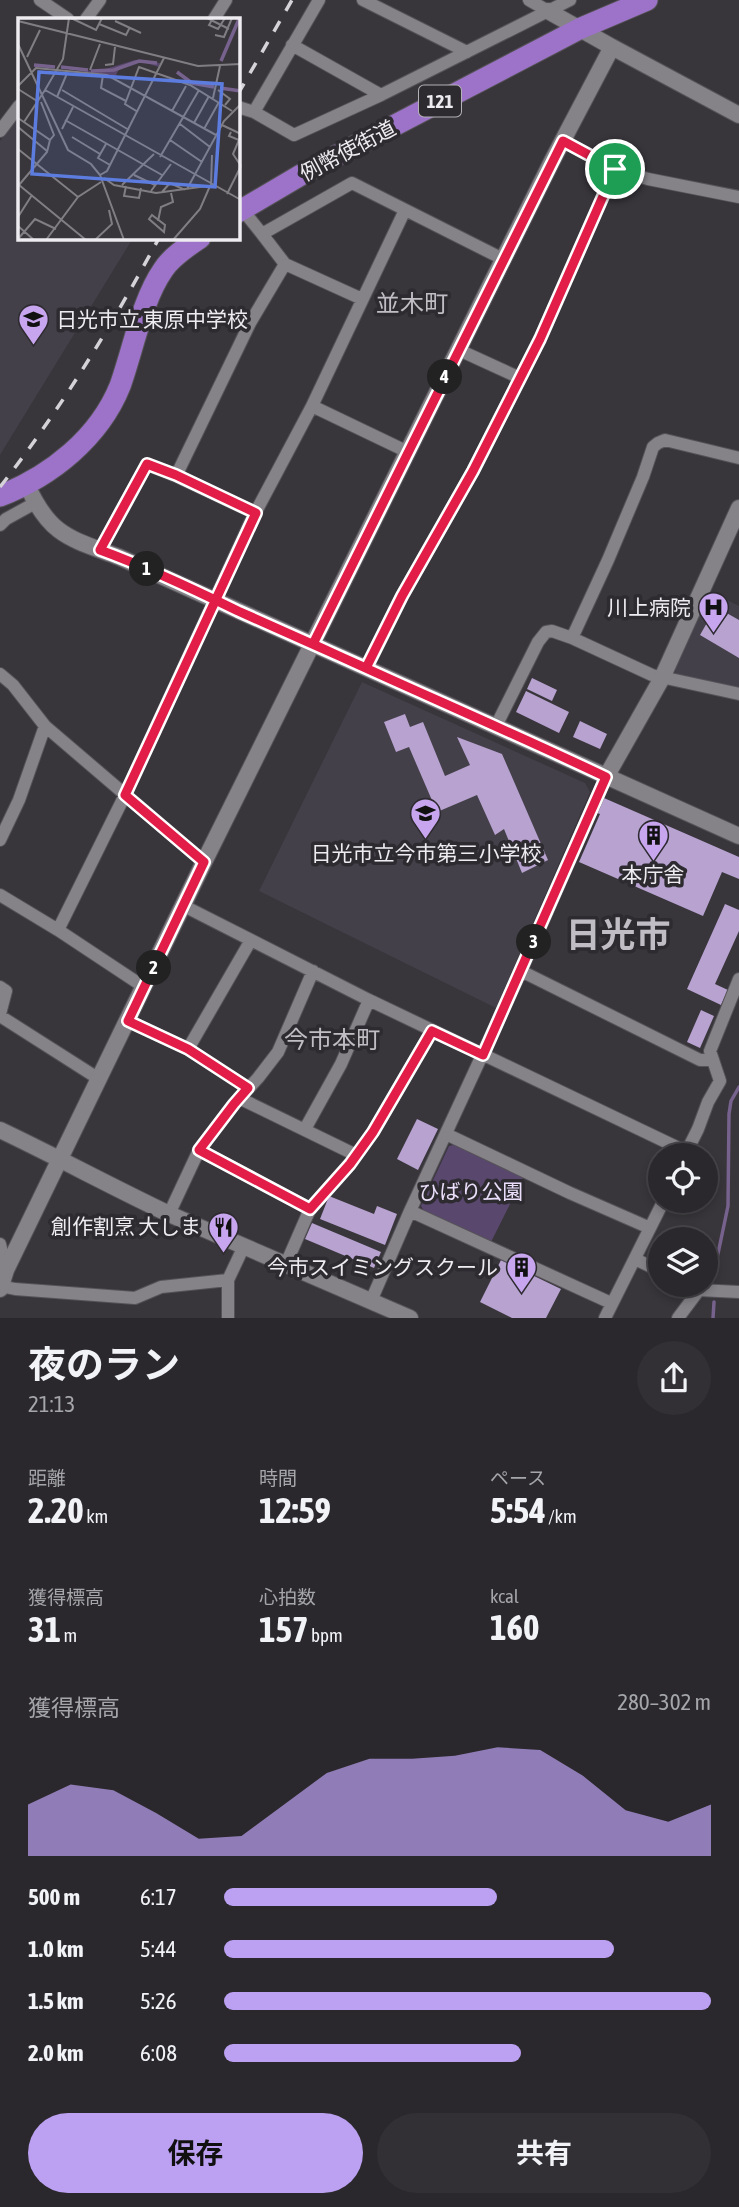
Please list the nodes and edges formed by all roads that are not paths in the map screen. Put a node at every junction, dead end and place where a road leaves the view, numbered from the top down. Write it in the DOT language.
graph roads {
  1 [pos="40,0"];
  2 [pos="100,0"];
  3 [pos="226,0"];
  4 [pos="319,0"];
  5 [pos="363,0"];
  6 [pos="529,0"];
  7 [pos="570,0"];
  8 [pos="647,0"];
  9 [pos="548,11"];
  10 [pos="67,18"];
  11 [pos="87,18"];
  12 [pos="215,18"];
  13 [pos="579,29"];
  14 [pos="292,45"];
  15 [pos="612,47"];
  16 [pos="467,52"];
  17 [pos="381,95"];
  18 [pos="18,107"];
  19 [pos="240,108"];
  20 [pos="254,112"];
  21 [pos="739,115"];
  22 [pos="0,131"];
  23 [pos="563,141"];
  24 [pos="615,169"];
  25 [pos="739,197"];
  26 [pos="405,210"];
  27 [pos="240,211"];
  28 [pos="262,234"];
  29 [pos="198,240"];
  30 [pos="503,259"];
  31 [pos="285,264"];
  32 [pos="362,299"];
  33 [pos="458,350"];
  34 [pos="520,378"];
  35 [pos="312,406"];
  36 [pos="408,452"];
  37 [pos="739,458"];
  38 [pos="176,475"];
  39 [pos="31,494"];
  40 [pos="0,496"];
  41 [pos="739,508"];
  42 [pos="256,513"];
  43 [pos="0,525"];
  44 [pos="100,550"];
  45 [pos="214,599"];
  46 [pos="572,638"];
  47 [pos="313,644"];
  48 [pos="366,668"];
  49 [pos="0,674"];
  50 [pos="662,678"];
  51 [pos="739,694"];
  52 [pos="45,726"];
  53 [pos="496,726"];
  54 [pos="606,777"];
  55 [pos="125,795"];
  56 [pos="739,836"];
  57 [pos="0,841"];
  58 [pos="204,862"];
  59 [pos="0,895"];
  60 [pos="184,906"];
  61 [pos="58,930"];
  62 [pos="251,940"];
  63 [pos="313,971"];
  64 [pos="521,971"];
  65 [pos="739,979"];
  66 [pos="0,987"];
  67 [pos="144,987"];
  68 [pos="369,1000"];
  69 [pos="0,1015"];
  70 [pos="128,1021"];
  71 [pos="432,1031"];
  72 [pos="188,1049"];
  73 [pos="483,1055"];
  74 [pos="712,1059"];
  75 [pos="99,1079"];
  76 [pos="244,1093"];
  77 [pos="305,1129"];
  78 [pos="0,1130"];
  79 [pos="446,1134"];
  80 [pos="663,1143"];
  81 [pos="691,1143"];
  82 [pos="199,1150"];
  83 [pos="356,1155"];
  84 [pos="62,1159"];
  85 [pos="310,1209"];
  86 [pos="411,1211"];
  87 [pos="169,1214"];
  88 [pos="648,1227"];
  89 [pos="648,1232"];
  90 [pos="0,1244"];
  91 [pos="244,1246"];
  92 [pos="635,1259"];
  93 [pos="286,1264"];
  94 [pos="648,1265"];
  95 [pos="2,1280"];
  96 [pos="228,1280"];
  97 [pos="718,1290"];
  98 [pos="739,1292"];
  99 [pos="689,1297"];
  100 [pos="371,1301"];
  101 [pos="611,1303"];
  102 [pos="228,1318"];
  103 [pos="410,1318"];
  104 [pos="605,1318"];
  105 [pos="678,1318"];
  1 -- 10 [label="street"];
  2 -- 11 [label="street"];
  3 -- 12 [label="street"];
  4 -- 14 [label="street"];
  5 -- 16 [label="street"];
  6 -- 9 [label="street"];
  7 -- 9 [label="street"];
  8 -- 13 [label="highway, 例幣使街道 / 121"];
  9 -- 13 [label="street"];
  9 -- 16 [label="street"];
  13 -- 15 [label="street"];
  13 -- 27 [label="highway, 例幣使街道 / 121"];
  14 -- 17 [label="street"];
  14 -- 20 [label="street"];
  15 -- 21 [label="street"];
  15 -- 23 [label="street"];
  16 -- 17 [label="street"];
  17 -- 20 [label="street"];
  18 -- 22 [label="street"];
  19 -- 20 [label="street"];
  23 -- 24 [label="street"];
  23 -- 30 [label="street"];
  24 -- 25 [label="street"];
  24 -- 34 [label="street"];
  26 -- 28 [label="street"];
  26 -- 30 [label="street"];
  26 -- 32 [label="street"];
  27 -- 28 [label="street"];
  28 -- 31 [label="street"];
  29 -- 39 [label="highway"];
  30 -- 33 [label="street"];
  31 -- 32 [label="street"];
  31 -- 38 [label="street"];
  32 -- 35 [label="street"];
  33 -- 34 [label="street"];
  33 -- 36 [label="street"];
  34 -- 48 [label="street"];
  35 -- 36 [label="street"];
  35 -- 42 [label="street"];
  36 -- 47 [label="street"];
  37 -- 46 [label="street"];
  38 -- 42 [label="street"];
  38 -- 44 [label="street"];
  39 -- 40 [label="highway"];
  39 -- 43 [label="street"];
  39 -- 44 [label="street"];
  41 -- 50 [label="street"];
  42 -- 45 [label="street"];
  44 -- 45 [label="street"];
  45 -- 47 [label="street"];
  45 -- 55 [label="street"];
  46 -- 50 [label="street"];
  46 -- 53 [label="street"];
  47 -- 48 [label="street"];
  47 -- 58 [label="street"];
  48 -- 53 [label="street"];
  49 -- 52 [label="street"];
  50 -- 51 [label="street"];
  50 -- 54 [label="street"];
  52 -- 55 [label="street"];
  52 -- 57 [label="street"];
  53 -- 54 [label="street"];
  54 -- 56 [label="street"];
  54 -- 64 [label="street"];
  55 -- 58 [label="street"];
  55 -- 61 [label="street"];
  58 -- 60 [label="street"];
  59 -- 61 [label="street"];
  60 -- 62 [label="street"];
  60 -- 67 [label="street"];
  61 -- 67 [label="street"];
  62 -- 63 [label="street"];
  62 -- 72 [label="street"];
  63 -- 68 [label="street"];
  63 -- 76 [label="street"];
  64 -- 73 [label="street"];
  64 -- 74 [label="street"];
  65 -- 74 [label="street"];
  66 -- 69 [label="street"];
  67 -- 70 [label="street"];
  68 -- 71 [label="street"];
  68 -- 77 [label="street"];
  69 -- 75 [label="street"];
  70 -- 72 [label="street"];
  70 -- 75 [label="street"];
  71 -- 73 [label="street"];
  71 -- 83 [label="street"];
  72 -- 76 [label="street"];
  73 -- 79 [label="street"];
  73 -- 80 [label="street"];
  74 -- 81 [label="street"];
  75 -- 84 [label="street"];
  76 -- 77 [label="street"];
  76 -- 82 [label="street"];
  77 -- 83 [label="street"];
  78 -- 84 [label="street"];
  79 -- 86 [label="street"];
  79 -- 88 [label="street"];
  82 -- 85 [label="street"];
  82 -- 87 [label="street"];
  83 -- 85 [label="street"];
  84 -- 87 [label="street"];
  84 -- 95 [label="street"];
  85 -- 93 [label="street"];
  86 -- 100 [label="street"];
  86 -- 101 [label="street"];
  87 -- 91 [label="street"];
  89 -- 92 [label="street"];
  90 -- 95 [label="street"];
  91 -- 93 [label="street"];
  91 -- 96 [label="street"];
  92 -- 94 [label="street"];
  92 -- 101 [label="street"];
  93 -- 100 [label="street"];
  95 -- 96 [label="street"];
  96 -- 102 [label="street"];
  97 -- 98 [label="street"];
  99 -- 105 [label="street"];
  100 -- 103 [label="street"];
  101 -- 104 [label="street"];
}
